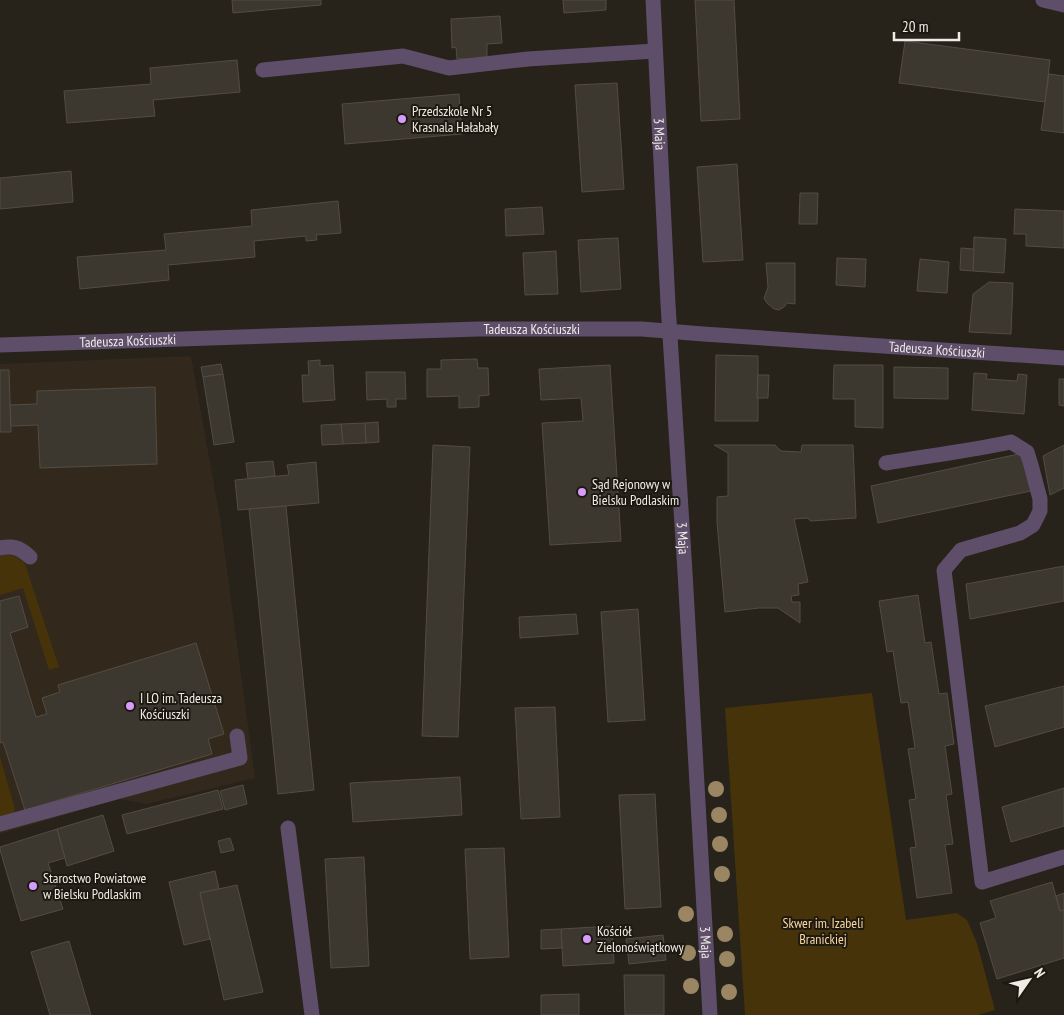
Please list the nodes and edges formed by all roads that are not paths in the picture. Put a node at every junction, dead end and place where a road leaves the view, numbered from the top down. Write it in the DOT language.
graph roads {
  1 [pos="653,0"];
  2 [pos="1043,0"];
  3 [pos="1064,5"];
  4 [pos="656,51"];
  5 [pos="263,70"];
  6 [pos="670,330"];
  7 [pos="0,344"];
  8 [pos="1064,358"];
  9 [pos="886,463"];
  10 [pos="0,548"];
  11 [pos="30,557"];
  12 [pos="237,736"];
  13 [pos="0,824"];
  14 [pos="288,828"];
  15 [pos="1064,857"];
  16 [pos="312,1015"];
  17 [pos="710,1015"];
  1 -- 4 [label="street, 3 Maja"];
  2 -- 3 [label="street"];
  4 -- 5 [label="street"];
  4 -- 6 [label="street, 3 Maja"];
  6 -- 7 [label="street, Tadeusza Kościuszki"];
  6 -- 8 [label="street, Tadeusza Kościuszki"];
  6 -- 17 [label="street, 3 Maja"];
  9 -- 15 [label="street"];
  10 -- 11 [label="street"];
  12 -- 13 [label="street"];
  14 -- 16 [label="street"];
}
